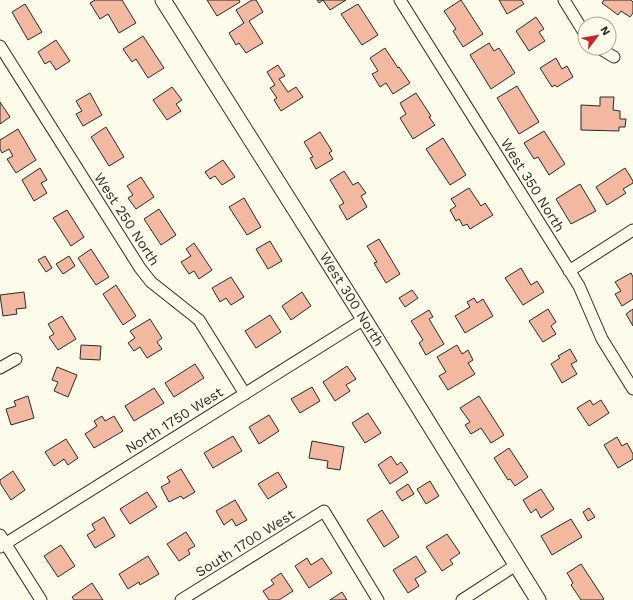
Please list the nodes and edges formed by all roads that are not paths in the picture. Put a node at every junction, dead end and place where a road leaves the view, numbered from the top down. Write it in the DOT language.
graph roads {
  1 [pos="163,0"];
  2 [pos="400,0"];
  3 [pos="564,0"];
  4 [pos="577,21"];
  5 [pos="0,46"];
  6 [pos="633,230"];
  7 [pos="569,271"];
  8 [pos="364,319"];
  9 [pos="16,359"];
  10 [pos="0,368"];
  11 [pos="633,389"];
  12 [pos="245,394"];
  13 [pos="2,542"];
  14 [pos="516,565"];
  15 [pos="41,600"];
  16 [pos="181,600"];
  17 [pos="378,600"];
  18 [pos="462,600"];
  19 [pos="538,600"];
  1 -- 8 [label="main road, West 300 North"];
  2 -- 7 [label="street, West 350 North"];
  3 -- 4 [label="street"];
  5 -- 12 [label="street, West 250 North"];
  6 -- 7 [label="street"];
  7 -- 11 [label="street, West 350 North"];
  8 -- 12 [label="street, North 1750 West"];
  8 -- 14 [label="main road, West 300 North"];
  9 -- 10 [label="street"];
  12 -- 13 [label="street, North 1750 West"];
  13 -- 15 [label="street"];
  14 -- 18 [label="street"];
  14 -- 19 [label="main road, West 300 North"];
  16 -- 17 [label="street, South 1700 West"];
}
